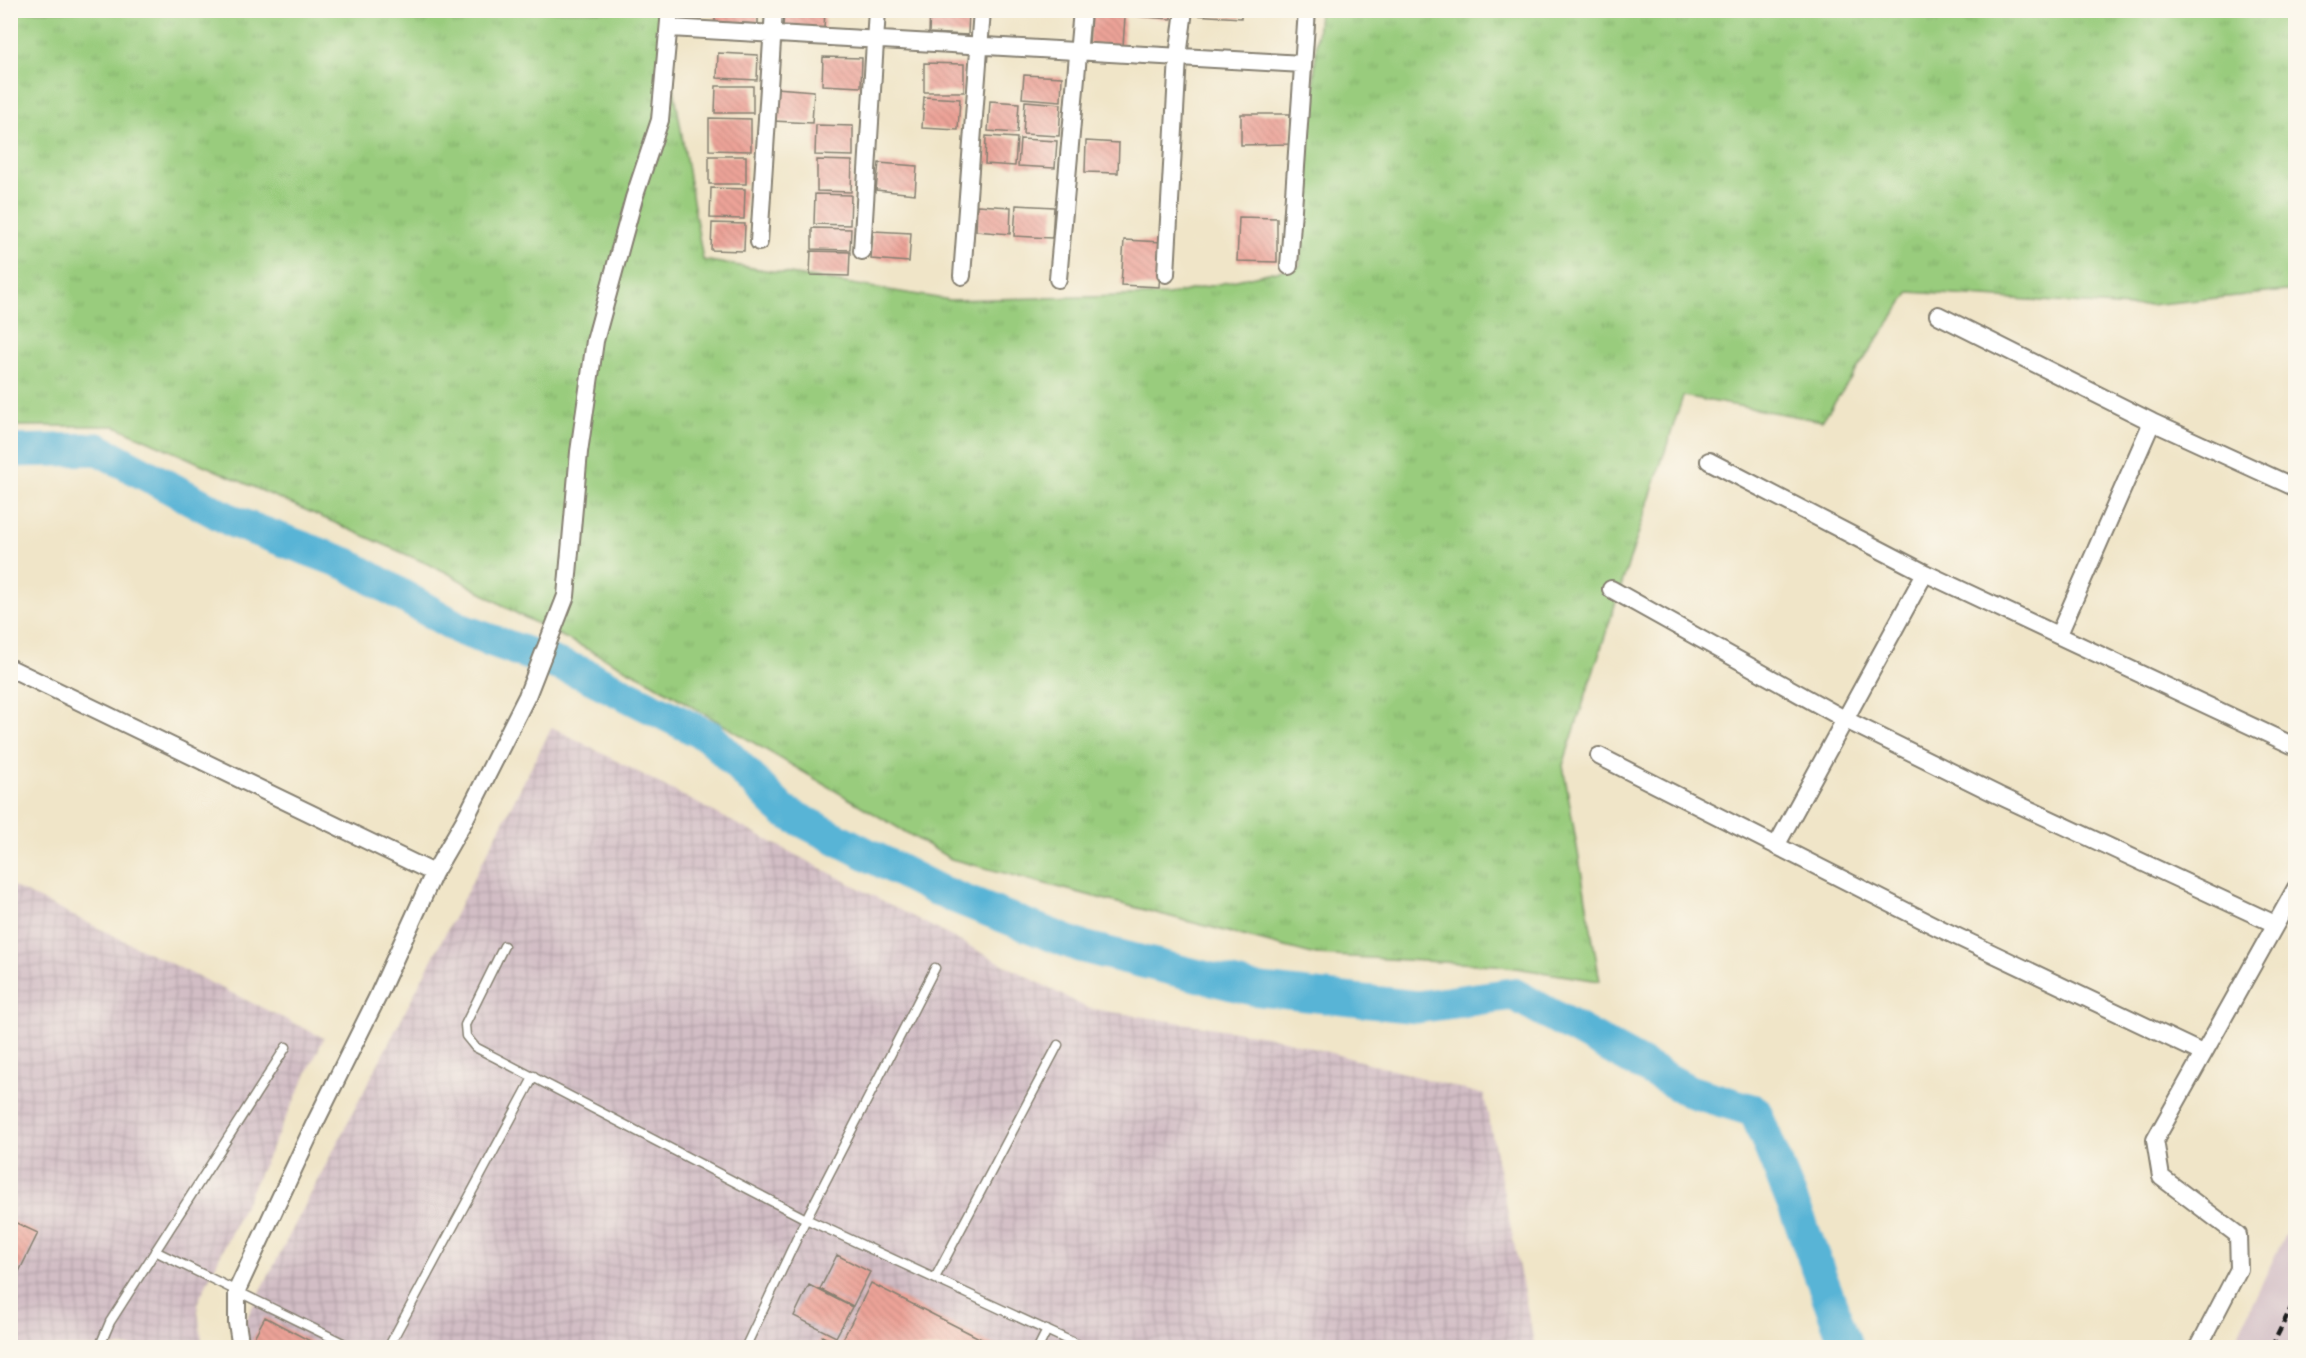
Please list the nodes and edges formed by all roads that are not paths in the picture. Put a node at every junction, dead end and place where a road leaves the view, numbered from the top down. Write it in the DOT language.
graph roads {
  1 [pos="670,10"];
  2 [pos="774,10"];
  3 [pos="877,10"];
  4 [pos="982,10"];
  5 [pos="1082,10"];
  6 [pos="1184,10"];
  7 [pos="1307,10"];
  8 [pos="670,28"];
  9 [pos="773,34"];
  10 [pos="876,40"];
  11 [pos="981,45"];
  12 [pos="1079,51"];
  13 [pos="1178,57"];
  14 [pos="1303,64"];
  15 [pos="759,242"];
  16 [pos="862,251"];
  17 [pos="1289,266"];
  18 [pos="1166,274"];
  19 [pos="962,276"];
  20 [pos="1058,279"];
  21 [pos="1938,315"];
  22 [pos="2152,422"];
  23 [pos="1709,461"];
  24 [pos="2295,488"];
  25 [pos="1924,573"];
  26 [pos="1611,589"];
  27 [pos="2059,634"];
  28 [pos="10,668"];
  29 [pos="1846,720"];
  30 [pos="2295,747"];
  31 [pos="1599,756"];
  32 [pos="1776,846"];
  33 [pos="434,873"];
  34 [pos="2295,888"];
  35 [pos="2275,924"];
  36 [pos="504,946"];
  37 [pos="935,968"];
  38 [pos="1058,1045"];
  39 [pos="286,1047"];
  40 [pos="2202,1053"];
  41 [pos="534,1076"];
  42 [pos="806,1219"];
  43 [pos="155,1251"];
  44 [pos="934,1278"];
  45 [pos="237,1290"];
  46 [pos="1047,1330"];
  47 [pos="99,1347"];
  48 [pos="241,1347"];
  49 [pos="353,1347"];
  50 [pos="388,1347"];
  51 [pos="745,1347"];
  52 [pos="1038,1347"];
  53 [pos="1085,1347"];
  54 [pos="2198,1347"];
  1 -- 8 [label="street"];
  2 -- 9 [label="street"];
  3 -- 10 [label="street"];
  4 -- 11 [label="street"];
  5 -- 12 [label="street"];
  6 -- 13 [label="street"];
  7 -- 14 [label="street"];
  8 -- 9 [label="street"];
  8 -- 33 [label="street"];
  9 -- 10 [label="street"];
  9 -- 15 [label="street"];
  10 -- 11 [label="street"];
  10 -- 16 [label="street"];
  11 -- 12 [label="street"];
  11 -- 19 [label="street"];
  12 -- 13 [label="street"];
  12 -- 20 [label="street"];
  13 -- 14 [label="street"];
  13 -- 18 [label="street"];
  14 -- 17 [label="street"];
  21 -- 22 [label="street"];
  22 -- 24 [label="street"];
  22 -- 27 [label="street"];
  23 -- 25 [label="street"];
  25 -- 27 [label="street"];
  25 -- 29 [label="street"];
  26 -- 29 [label="street"];
  27 -- 30 [label="street"];
  28 -- 33 [label="street"];
  29 -- 32 [label="street"];
  29 -- 35 [label="street"];
  31 -- 32 [label="street"];
  32 -- 40 [label="street"];
  33 -- 45 [label="street"];
  34 -- 35 [label="street"];
  35 -- 40 [label="street"];
  36 -- 41 [label="lane"];
  37 -- 42 [label="lane"];
  38 -- 44 [label="lane"];
  39 -- 43 [label="lane"];
  40 -- 54 [label="street"];
  41 -- 42 [label="lane"];
  41 -- 50 [label="lane"];
  42 -- 44 [label="lane"];
  42 -- 51 [label="lane"];
  43 -- 45 [label="lane"];
  43 -- 47 [label="lane"];
  44 -- 46 [label="lane"];
  45 -- 48 [label="street"];
  45 -- 49 [label="lane"];
  46 -- 52 [label="lane"];
  46 -- 53 [label="lane"];
}
